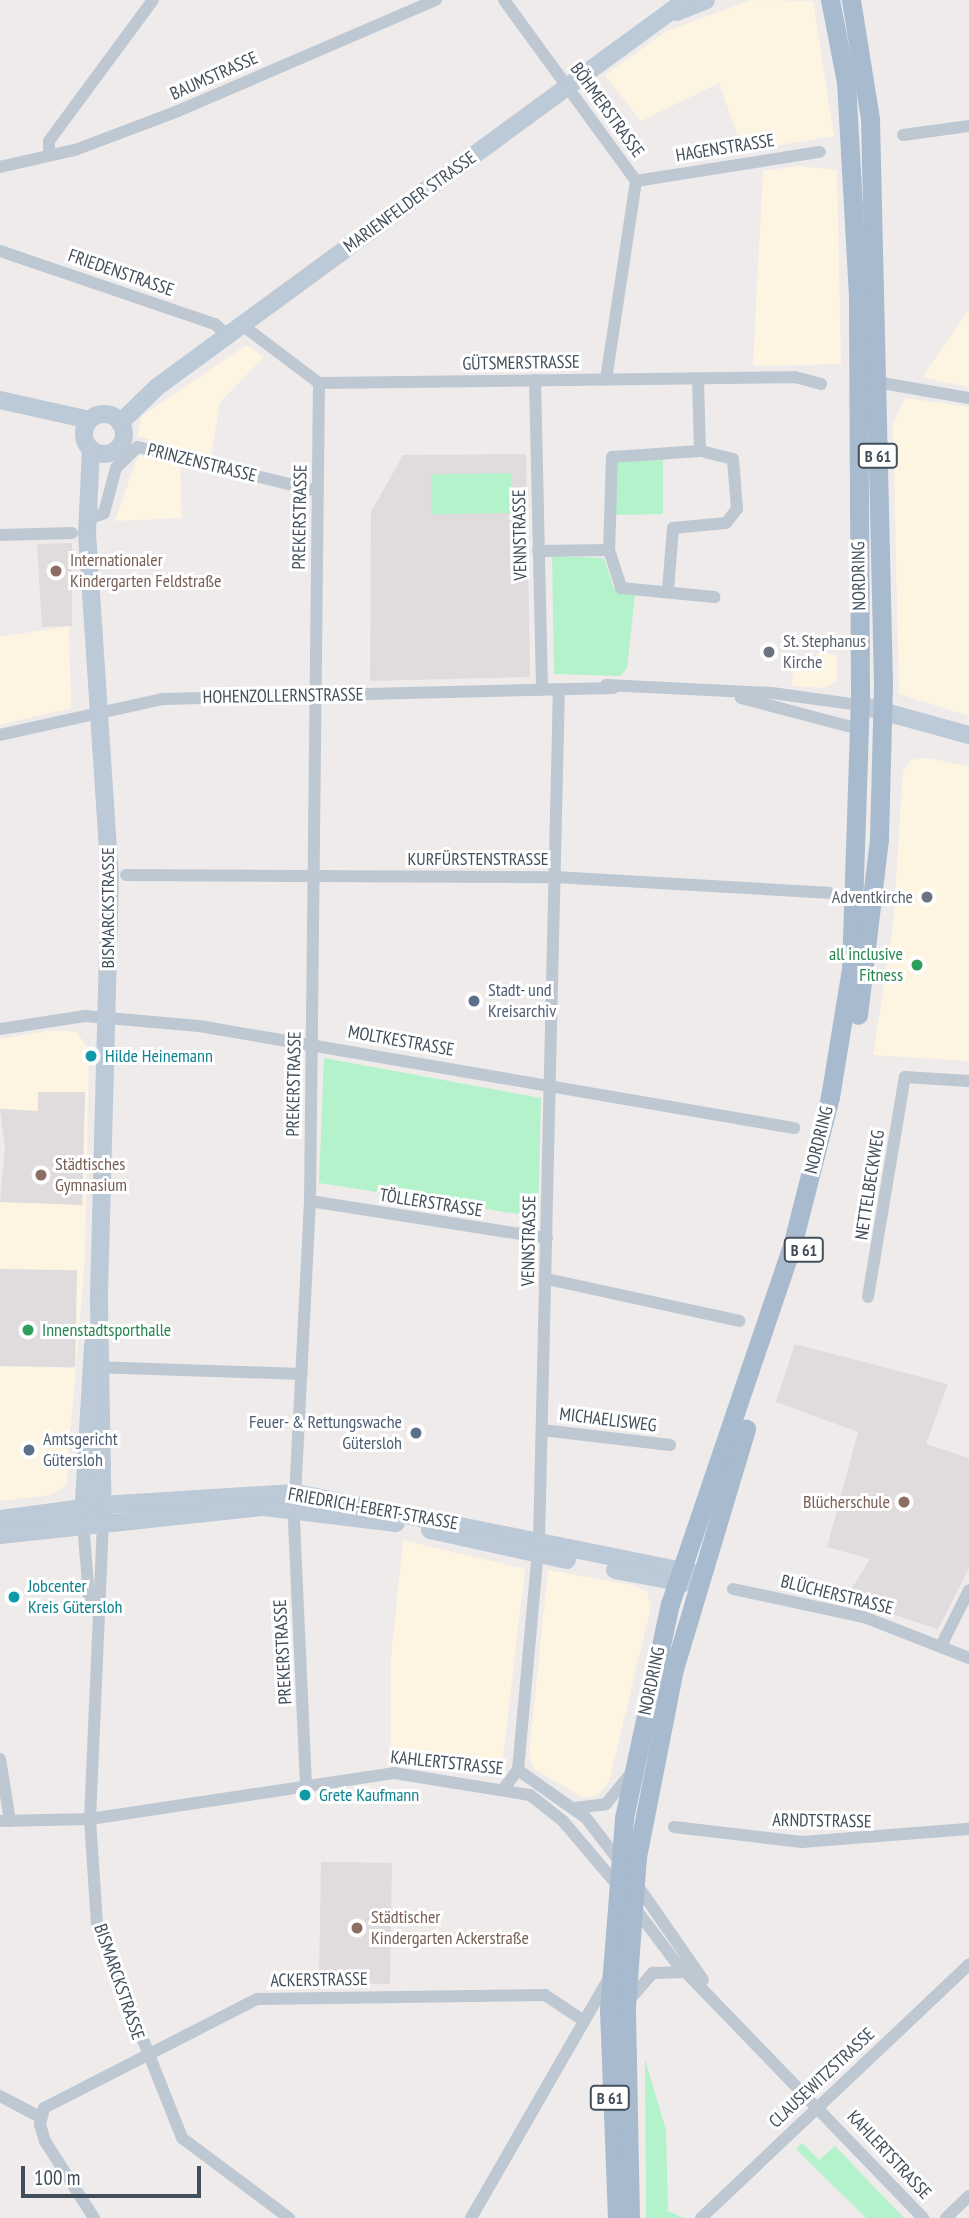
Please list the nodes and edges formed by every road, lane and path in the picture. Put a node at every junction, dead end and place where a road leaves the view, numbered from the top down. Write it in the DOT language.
graph roads {
  1 [pos="153,0"];
  2 [pos="436,0"];
  3 [pos="504,0"];
  4 [pos="686,0"];
  5 [pos="706,0"];
  6 [pos="830,0"];
  7 [pos="851,0"];
  8 [pos="663,18"];
  9 [pos="568,85"];
  10 [pos="969,126"];
  11 [pos="903,135"];
  12 [pos="49,152"];
  13 [pos="820,152"];
  14 [pos="0,167"];
  15 [pos="636,181"];
  16 [pos="0,251"];
  17 [pos="234,330"];
  18 [pos="698,379"];
  19 [pos="535,380"];
  20 [pos="606,380"];
  21 [pos="876,382"];
  22 [pos="319,383"];
  23 [pos="821,384"];
  24 [pos="969,398"];
  25 [pos="0,401"];
  26 [pos="115,419"];
  27 [pos="92,439"];
  28 [pos="700,451"];
  29 [pos="317,491"];
  30 [pos="87,517"];
  31 [pos="72,533"];
  32 [pos="0,535"];
  33 [pos="609,550"];
  34 [pos="538,551"];
  35 [pos="668,590"];
  36 [pos="715,597"];
  37 [pos="564,689"];
  38 [pos="542,690"];
  39 [pos="316,694"];
  40 [pos="731,695"];
  41 [pos="860,705"];
  42 [pos="883,711"];
  43 [pos="98,715"];
  44 [pos="859,729"];
  45 [pos="0,735"];
  46 [pos="883,735"];
  47 [pos="969,735"];
  48 [pos="126,875"];
  49 [pos="314,876"];
  50 [pos="555,877"];
  51 [pos="830,893"];
  52 [pos="107,1016"];
  53 [pos="0,1029"];
  54 [pos="312,1043"];
  55 [pos="969,1081"];
  56 [pos="549,1086"];
  57 [pos="794,1128"];
  58 [pos="310,1202"];
  59 [pos="547,1238"];
  60 [pos="547,1279"];
  61 [pos="867,1297"];
  62 [pos="739,1321"];
  63 [pos="97,1367"];
  64 [pos="302,1378"];
  65 [pos="542,1430"];
  66 [pos="670,1446"];
  67 [pos="295,1500"];
  68 [pos="103,1513"];
  69 [pos="83,1516"];
  70 [pos="0,1519"];
  71 [pos="0,1535"];
  72 [pos="539,1547"];
  73 [pos="679,1576"];
  74 [pos="699,1580"];
  75 [pos="733,1589"];
  76 [pos="969,1590"];
  77 [pos="93,1642"];
  78 [pos="942,1644"];
  79 [pos="969,1658"];
  80 [pos="0,1759"];
  81 [pos="633,1769"];
  82 [pos="518,1770"];
  83 [pos="306,1785"];
  84 [pos="505,1787"];
  85 [pos="571,1808"];
  86 [pos="90,1819"];
  87 [pos="5,1821"];
  88 [pos="674,1827"];
  89 [pos="969,1829"];
  90 [pos="617,1858"];
  91 [pos="624,1881"];
  92 [pos="631,1902"];
  93 [pos="969,1965"];
  94 [pos="686,1972"];
  95 [pos="609,1978"];
  96 [pos="713,1994"];
  97 [pos="626,2006"];
  98 [pos="581,2019"];
  99 [pos="144,2054"];
  100 [pos="0,2096"];
  101 [pos="818,2105"];
  102 [pos="40,2117"];
  103 [pos="969,2196"];
  104 [pos="94,2218"];
  105 [pos="289,2218"];
  106 [pos="471,2218"];
  107 [pos="617,2218"];
  108 [pos="630,2218"];
  109 [pos="701,2218"];
  110 [pos="923,2218"];
  111 [pos="946,2218"];
  1 -- 12 [label="street"];
  2 -- 12 [label="street, BAUMSTRASSE"];
  3 -- 9 [label="street, BÖHMERSTRASSE"];
  4 -- 8 [label="street, MARIENFELDER STRASSE"];
  5 -- 8 [label="street, MARIENFELDER STRASSE"];
  6 -- 41 [label="main road, NORDRING / B 61"];
  7 -- 21 [label="main road, NORDRING / B 61"];
  8 -- 9 [label="street, MARIENFELDER STRASSE"];
  9 -- 15 [label="street, BÖHMERSTRASSE"];
  9 -- 17 [label="street, MARIENFELDER STRASSE"];
  10 -- 11 [label="street"];
  12 -- 14 [label="street, BAUMSTRASSE"];
  13 -- 15 [label="street, HAGENSTRASSE"];
  15 -- 20 [label="street, BÖHMERSTRASSE"];
  16 -- 17 [label="street, FRIEDENSTRASSE"];
  17 -- 22 [label="street"];
  17 -- 26 [label="street, MARIENFELDER STRASSE"];
  18 -- 20 [label="street, GÜTSMERSTRASSE"];
  18 -- 23 [label="street, GÜTSMERSTRASSE"];
  18 -- 28 [label="street"];
  19 -- 20 [label="street, GÜTSMERSTRASSE"];
  19 -- 22 [label="street, GÜTSMERSTRASSE"];
  19 -- 34 [label="street, VENNSTRASSE"];
  21 -- 24 [label="street"];
  21 -- 42 [label="main road, NORDRING / B 61"];
  22 -- 29 [label="street, PREKERSTRASSE"];
  25 -- 27 [label="street"];
  26 -- 27 [label="street"];
  26 -- 27 [label="street, BISMARCKSTRASSE"];
  27 -- 30 [label="street, BISMARCKSTRASSE"];
  28 -- 33 [label="street"];
  28 -- 35 [label="street"];
  29 -- 30 [label="street, PRINZENSTRASSE"];
  29 -- 39 [label="street, PREKERSTRASSE"];
  30 -- 43 [label="street, BISMARCKSTRASSE"];
  31 -- 32 [label="street"];
  33 -- 34 [label="street"];
  33 -- 35 [label="street"];
  34 -- 38 [label="street, VENNSTRASSE"];
  35 -- 36 [label="street"];
  37 -- 38 [label="street, HOHENZOLLERNSTRASSE"];
  37 -- 40 [label="street, HOHENZOLLERNSTRASSE"];
  37 -- 50 [label="street, VENNSTRASSE"];
  38 -- 39 [label="street, HOHENZOLLERNSTRASSE"];
  39 -- 43 [label="street, HOHENZOLLERNSTRASSE"];
  39 -- 49 [label="street, PREKERSTRASSE"];
  40 -- 41 [label="street, HOHENZOLLERNSTRASSE"];
  40 -- 44 [label="street, HOHENZOLLERNSTRASSE"];
  41 -- 42 [label="street, HOHENZOLLERNSTRASSE"];
  41 -- 44 [label="main road, NORDRING / B 61"];
  42 -- 46 [label="main road, NORDRING / B 61"];
  42 -- 47 [label="street, HOHENZOLLERNSTRASSE"];
  43 -- 45 [label="street, HOHENZOLLERNSTRASSE"];
  43 -- 52 [label="street, BISMARCKSTRASSE"];
  44 -- 46 [label="street"];
  44 -- 73 [label="main road, NORDRING / B 61"];
  46 -- 74 [label="main road, NORDRING / B 61"];
  48 -- 49 [label="street, KURFÜRSTENSTRASSE"];
  49 -- 50 [label="street, KURFÜRSTENSTRASSE"];
  49 -- 54 [label="street, PREKERSTRASSE"];
  50 -- 51 [label="street, KURFÜRSTENSTRASSE"];
  50 -- 56 [label="street, VENNSTRASSE"];
  52 -- 53 [label="street, MOLTKESTRASSE"];
  52 -- 54 [label="street, MOLTKESTRASSE"];
  52 -- 63 [label="street, BISMARCKSTRASSE"];
  54 -- 56 [label="street, MOLTKESTRASSE"];
  54 -- 58 [label="street, PREKERSTRASSE"];
  55 -- 61 [label="street, NETTELBECKWEG"];
  56 -- 57 [label="street, MOLTKESTRASSE"];
  56 -- 59 [label="street, VENNSTRASSE"];
  58 -- 59 [label="street, TÖLLERSTRASSE"];
  58 -- 64 [label="street, PREKERSTRASSE"];
  59 -- 60 [label="street, VENNSTRASSE"];
  60 -- 62 [label="street"];
  60 -- 65 [label="street, VENNSTRASSE"];
  63 -- 64 [label="street"];
  63 -- 68 [label="street, BISMARCKSTRASSE"];
  63 -- 69 [label="street, BISMARCKSTRASSE"];
  64 -- 67 [label="street, PREKERSTRASSE"];
  65 -- 66 [label="street, MICHAELISWEG"];
  65 -- 72 [label="street, VENNSTRASSE"];
  67 -- 68 [label="street, FRIEDRICH-EBERT-STRASSE"];
  67 -- 72 [label="street, FRIEDRICH-EBERT-STRASSE"];
  67 -- 83 [label="street, PREKERSTRASSE"];
  68 -- 69 [label="street, FRIEDRICH-EBERT-STRASSE"];
  68 -- 77 [label="street, BISMARCKSTRASSE"];
  69 -- 70 [label="street, FRIEDRICH-EBERT-STRASSE"];
  69 -- 71 [label="street, FRIEDRICH-EBERT-STRASSE"];
  69 -- 77 [label="street, BISMARCKSTRASSE"];
  72 -- 73 [label="street, FRIEDRICH-EBERT-STRASSE"];
  72 -- 82 [label="street, VENNSTRASSE"];
  73 -- 74 [label="street, FRIEDRICH-EBERT-STRASSE"];
  73 -- 81 [label="main road, NORDRING / B 61"];
  74 -- 91 [label="main road, NORDRING / B 61"];
  75 -- 78 [label="street, BLÜCHERSTRASSE"];
  76 -- 78 [label="street"];
  77 -- 86 [label="street, BISMARCKSTRASSE"];
  78 -- 79 [label="street, BLÜCHERSTRASSE"];
  80 -- 87 [label="street"];
  81 -- 85 [label="street"];
  81 -- 90 [label="main road, NORDRING / B 61"];
  82 -- 84 [label="street"];
  82 -- 85 [label="street, KAHLERTSTRASSE"];
  83 -- 84 [label="street, KAHLERTSTRASSE"];
  83 -- 86 [label="street, KAHLERTSTRASSE"];
  84 -- 91 [label="street, KAHLERTSTRASSE"];
  85 -- 90 [label="street, KAHLERTSTRASSE"];
  86 -- 87 [label="street, KAHLERTSTRASSE"];
  86 -- 99 [label="street, BISMARCKSTRASSE"];
  88 -- 89 [label="street, ARNDTSTRASSE"];
  90 -- 91 [label="main road, NORDRING / B 61"];
  91 -- 92 [label="main road, NORDRING / B 61"];
  91 -- 95 [label="main road, NORDRING / B 61"];
  91 -- 96 [label="street, KAHLERTSTRASSE"];
  92 -- 94 [label="street, KAHLERTSTRASSE"];
  92 -- 97 [label="main road, NORDRING / B 61"];
  93 -- 101 [label="street, CLAUSEWITZSTRASSE"];
  94 -- 96 [label="street, KAHLERTSTRASSE"];
  94 -- 97 [label="street"];
  95 -- 98 [label="street"];
  95 -- 107 [label="main road, B 61"];
  96 -- 101 [label="street, KAHLERTSTRASSE"];
  97 -- 108 [label="main road, B 61"];
  98 -- 99 [label="street, ACKERSTRASSE"];
  98 -- 106 [label="street"];
  99 -- 102 [label="street, ACKERSTRASSE"];
  99 -- 105 [label="street, BISMARCKSTRASSE"];
  100 -- 102 [label="street"];
  101 -- 109 [label="street, CLAUSEWITZSTRASSE"];
  101 -- 110 [label="street, KAHLERTSTRASSE"];
  102 -- 104 [label="street"];
  103 -- 111 [label="street"];
}
